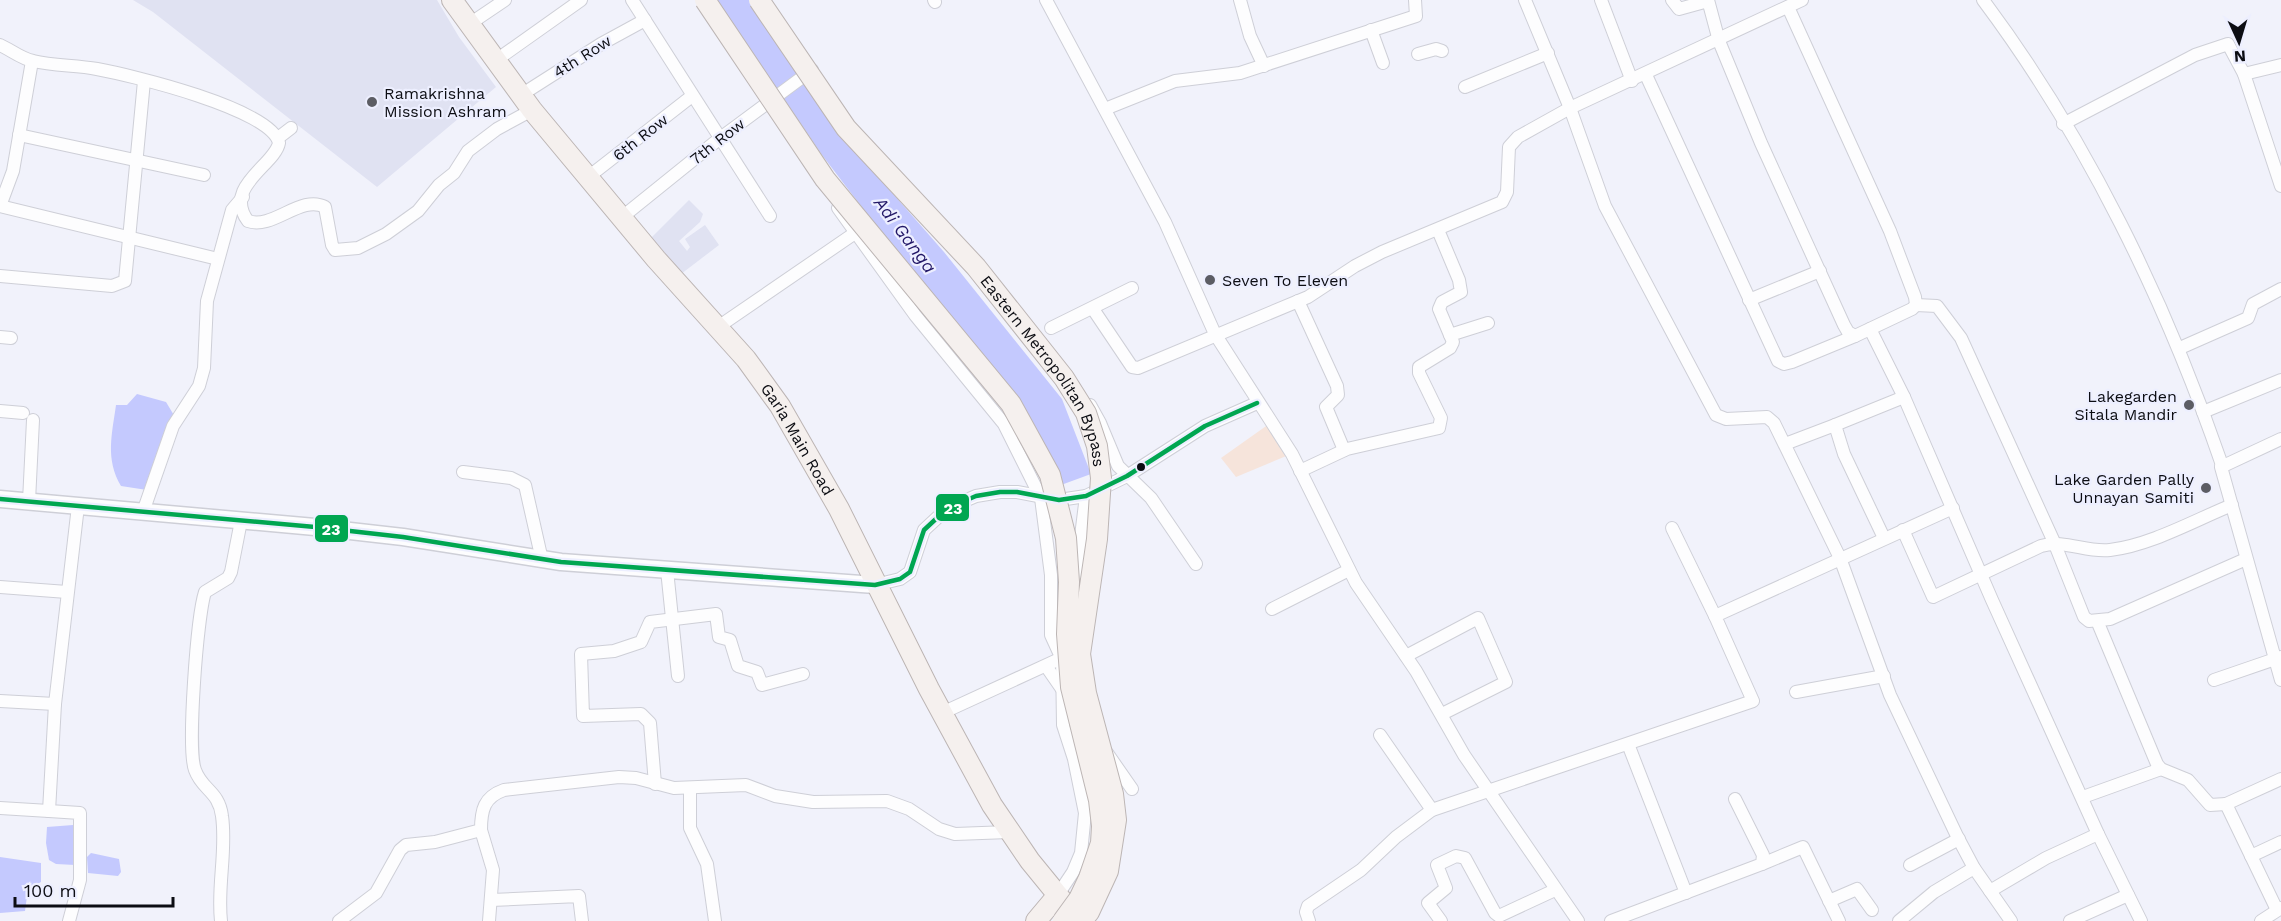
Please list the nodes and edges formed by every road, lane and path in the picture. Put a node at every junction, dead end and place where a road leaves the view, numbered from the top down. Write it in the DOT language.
graph roads {
  1 [pos="452,0"];
  2 [pos="505,0"];
  3 [pos="581,0"];
  4 [pos="632,0"];
  5 [pos="699,0"];
  6 [pos="705,0"];
  7 [pos="759,0"];
  8 [pos="769,0"];
  9 [pos="1046,0"];
  10 [pos="1240,0"];
  11 [pos="1415,0"];
  12 [pos="1526,0"];
  13 [pos="1601,0"];
  14 [pos="1672,0"];
  15 [pos="1802,0"];
  16 [pos="1983,0"];
  17 [pos="1708,1"];
  18 [pos="1788,7"];
  19 [pos="645,20"];
  20 [pos="468,25"];
  21 [pos="1371,30"];
  22 [pos="1719,41"];
  23 [pos="0,45"];
  24 [pos="1442,51"];
  25 [pos="1548,53"];
  26 [pos="1418,54"];
  27 [pos="32,61"];
  28 [pos="495,61"];
  29 [pos="1383,63"];
  30 [pos="2281,65"];
  31 [pos="1264,66"];
  32 [pos="815,67"];
  33 [pos="2244,74"];
  34 [pos="1646,75"];
  35 [pos="144,81"];
  36 [pos="1632,81"];
  37 [pos="1465,87"];
  38 [pos="692,96"];
  39 [pos="527,102"];
  40 [pos="767,103"];
  41 [pos="1570,108"];
  42 [pos="1105,109"];
  43 [pos="2063,124"];
  44 [pos="291,128"];
  45 [pos="19,135"];
  46 [pos="278,138"];
  47 [pos="719,138"];
  48 [pos="137,161"];
  49 [pos="6,170"];
  50 [pos="204,175"];
  51 [pos="587,178"];
  52 [pos="2281,186"];
  53 [pos="243,197"];
  54 [pos="0,206"];
  55 [pos="770,216"];
  56 [pos="621,218"];
  57 [pos="1438,230"];
  58 [pos="855,233"];
  59 [pos="130,235"];
  60 [pos="218,259"];
  61 [pos="1820,271"];
  62 [pos="0,276"];
  63 [pos="1132,288"];
  64 [pos="2281,289"];
  65 [pos="1749,300"];
  66 [pos="1298,301"];
  67 [pos="1916,305"];
  68 [pos="1093,309"];
  69 [pos="1488,323"];
  70 [pos="718,327"];
  71 [pos="1051,328"];
  72 [pos="1870,329"];
  73 [pos="1215,334"];
  74 [pos="1450,335"];
  75 [pos="1855,336"];
  76 [pos="2180,348"];
  77 [pos="2281,380"];
  78 [pos="1904,397"];
  79 [pos="1257,403"];
  80 [pos="0,411"];
  81 [pos="2203,412"];
  82 [pos="1834,425"];
  83 [pos="2281,439"];
  84 [pos="1785,444"];
  85 [pos="1344,450"];
  86 [pos="2222,465"];
  87 [pos="1300,471"];
  88 [pos="464,472"];
  89 [pos="1127,476"];
  90 [pos="1086,496"];
  91 [pos="1041,498"];
  92 [pos="0,499"];
  93 [pos="29,501"];
  94 [pos="2232,505"];
  95 [pos="78,506"];
  96 [pos="1953,508"];
  97 [pos="143,512"];
  98 [pos="241,520"];
  99 [pos="1672,528"];
  100 [pos="1903,530"];
  101 [pos="1884,538"];
  102 [pos="2054,542"];
  103 [pos="1840,558"];
  104 [pos="2246,559"];
  105 [pos="543,560"];
  106 [pos="1196,564"];
  107 [pos="667,570"];
  108 [pos="1349,570"];
  109 [pos="1981,574"];
  110 [pos="876,585"];
  111 [pos="0,587"];
  112 [pos="67,592"];
  113 [pos="1272,609"];
  114 [pos="1716,616"];
  115 [pos="672,620"];
  116 [pos="2098,622"];
  117 [pos="1085,644"];
  118 [pos="1406,656"];
  119 [pos="2278,658"];
  120 [pos="1062,659"];
  121 [pos="1046,666"];
  122 [pos="803,674"];
  123 [pos="678,676"];
  124 [pos="1884,676"];
  125 [pos="2214,680"];
  126 [pos="2281,680"];
  127 [pos="1063,691"];
  128 [pos="1796,692"];
  129 [pos="0,701"];
  130 [pos="55,704"];
  131 [pos="942,713"];
  132 [pos="1442,714"];
  133 [pos="1380,735"];
  134 [pos="1628,744"];
  135 [pos="2161,769"];
  136 [pos="2281,779"];
  137 [pos="655,784"];
  138 [pos="690,788"];
  139 [pos="1132,789"];
  140 [pos="1488,791"];
  141 [pos="2083,798"];
  142 [pos="1735,799"];
  143 [pos="2226,804"];
  144 [pos="0,808"];
  145 [pos="1432,810"];
  146 [pos="49,811"];
  147 [pos="481,830"];
  148 [pos="1009,832"];
  149 [pos="2098,834"];
  150 [pos="1959,840"];
  151 [pos="2281,842"];
  152 [pos="2251,856"];
  153 [pos="1762,864"];
  154 [pos="1910,865"];
  155 [pos="1974,868"];
  156 [pos="1555,890"];
  157 [pos="1990,891"];
  158 [pos="1686,893"];
  159 [pos="2128,895"];
  160 [pos="1057,896"];
  161 [pos="491,900"];
  162 [pos="1828,901"];
  163 [pos="2279,909"];
  164 [pos="1872,910"];
  165 [pos="69,921"];
  166 [pos="221,921"];
  167 [pos="339,921"];
  168 [pos="489,921"];
  169 [pos="582,921"];
  170 [pos="715,921"];
  171 [pos="1036,921"];
  172 [pos="1063,921"];
  173 [pos="1081,921"];
  174 [pos="1309,921"];
  175 [pos="1441,921"];
  176 [pos="1578,921"];
  177 [pos="1611,921"];
  178 [pos="1839,921"];
  179 [pos="1899,921"];
  180 [pos="2011,921"];
  181 [pos="2070,921"];
  182 [pos="2141,921"];
  183 [pos="2261,921"];
  1 -- 20 [label="main road, Garia Main Road"];
  2 -- 20 [label="street"];
  3 -- 28 [label="street"];
  4 -- 19 [label="street"];
  5 -- 40 [label="street"];
  6 -- 172 [label="main road, bridge"];
  7 -- 173 [label="main road, Eastern Metropolitan Bypass, bridge"];
  8 -- 32 [label="street"];
  9 -- 42 [label="street"];
  10 -- 31 [label="street"];
  11 -- 21 [label="street"];
  12 -- 25 [label="street"];
  13 -- 36 [label="street"];
  14 -- 17 [label="street"];
  15 -- 18 [label="street"];
  16 -- 43 [label="street"];
  17 -- 22 [label="street"];
  18 -- 22 [label="street"];
  18 -- 67 [label="street"];
  19 -- 38 [label="street"];
  19 -- 39 [label="street, 4th Row"];
  20 -- 28 [label="main road, Garia Main Road"];
  21 -- 29 [label="street"];
  21 -- 31 [label="street"];
  22 -- 34 [label="street"];
  22 -- 61 [label="street"];
  23 -- 27 [label="street"];
  24 -- 26 [label="street"];
  25 -- 37 [label="street"];
  25 -- 41 [label="street"];
  27 -- 35 [label="street"];
  27 -- 45 [label="street"];
  28 -- 39 [label="main road, Garia Main Road"];
  30 -- 33 [label="street"];
  31 -- 42 [label="street"];
  32 -- 40 [label="street, 7th Row"];
  32 -- 89 [label="street"];
  33 -- 43 [label="street"];
  33 -- 52 [label="street"];
  34 -- 36 [label="street"];
  34 -- 65 [label="street"];
  35 -- 46 [label="street"];
  35 -- 48 [label="street"];
  36 -- 41 [label="street"];
  38 -- 47 [label="street"];
  38 -- 51 [label="street, 6th Row"];
  39 -- 51 [label="main road, Garia Main Road"];
  39 -- 53 [label="street, 4th Row"];
  40 -- 47 [label="street, 7th Row"];
  40 -- 58 [label="street"];
  41 -- 57 [label="street"];
  41 -- 84 [label="street"];
  42 -- 73 [label="street"];
  43 -- 76 [label="street"];
  44 -- 46 [label="street"];
  45 -- 48 [label="street"];
  45 -- 49 [label="street"];
  46 -- 53 [label="street"];
  47 -- 55 [label="street"];
  47 -- 56 [label="street, 7th Row"];
  48 -- 50 [label="street"];
  48 -- 59 [label="street"];
  49 -- 54 [label="street"];
  51 -- 56 [label="main road, Garia Main Road"];
  53 -- 60 [label="street"];
  54 -- 59 [label="street"];
  56 -- 70 [label="main road, Garia Main Road"];
  57 -- 66 [label="street"];
  57 -- 74 [label="street"];
  58 -- 70 [label="street"];
  58 -- 91 [label="street"];
  59 -- 60 [label="street"];
  59 -- 62 [label="street"];
  60 -- 97 [label="street"];
  61 -- 65 [label="street"];
  61 -- 75 [label="street"];
  63 -- 68 [label="street"];
  64 -- 76 [label="street"];
  65 -- 75 [label="street"];
  66 -- 73 [label="street"];
  66 -- 85 [label="street"];
  67 -- 72 [label="street"];
  67 -- 102 [label="street"];
  68 -- 71 [label="street"];
  68 -- 73 [label="street"];
  69 -- 74 [label="street"];
  70 -- 110 [label="main road, Garia Main Road"];
  72 -- 75 [label="street"];
  72 -- 78 [label="street"];
  73 -- 79 [label="street"];
  74 -- 85 [label="street"];
  76 -- 81 [label="street"];
  77 -- 81 [label="street"];
  78 -- 82 [label="street"];
  78 -- 96 [label="street"];
  79 -- 87 [label="street"];
  79 -- 89 [label="street"];
  80 -- 93 [label="street"];
  81 -- 86 [label="street"];
  82 -- 84 [label="street"];
  82 -- 101 [label="street"];
  83 -- 86 [label="street"];
  84 -- 103 [label="street"];
  85 -- 87 [label="street"];
  86 -- 94 [label="street"];
  87 -- 108 [label="street"];
  88 -- 105 [label="street"];
  89 -- 90 [label="street"];
  89 -- 106 [label="street"];
  90 -- 91 [label="street"];
  90 -- 120 [label="street"];
  91 -- 110 [label="street"];
  91 -- 120 [label="street"];
  92 -- 93 [label="main road"];
  93 -- 95 [label="main road"];
  94 -- 102 [label="street"];
  94 -- 104 [label="street"];
  95 -- 97 [label="main road"];
  95 -- 112 [label="street"];
  96 -- 100 [label="street"];
  96 -- 109 [label="street"];
  97 -- 98 [label="main road"];
  98 -- 105 [label="main road"];
  98 -- 166 [label="street"];
  99 -- 114 [label="street"];
  100 -- 101 [label="street"];
  100 -- 109 [label="street"];
  101 -- 103 [label="street"];
  102 -- 109 [label="street"];
  102 -- 116 [label="street"];
  103 -- 114 [label="street"];
  103 -- 124 [label="street"];
  104 -- 116 [label="street"];
  104 -- 119 [label="street"];
  105 -- 107 [label="main road"];
  107 -- 110 [label="main road"];
  107 -- 115 [label="street"];
  108 -- 113 [label="street"];
  108 -- 118 [label="street"];
  109 -- 141 [label="street"];
  110 -- 131 [label="main road, Garia Main Road"];
  111 -- 112 [label="street"];
  112 -- 130 [label="street"];
  114 -- 134 [label="street"];
  115 -- 122 [label="street"];
  115 -- 123 [label="street"];
  115 -- 137 [label="street"];
  116 -- 135 [label="street"];
  117 -- 120 [label="street"];
  118 -- 132 [label="street"];
  118 -- 132 [label="street"];
  119 -- 125 [label="street"];
  119 -- 126 [label="street"];
  120 -- 121 [label="street"];
  120 -- 127 [label="street"];
  121 -- 127 [label="street"];
  121 -- 131 [label="street"];
  124 -- 128 [label="street"];
  124 -- 150 [label="street"];
  127 -- 139 [label="street"];
  127 -- 160 [label="street"];
  129 -- 130 [label="street"];
  130 -- 146 [label="street"];
  131 -- 148 [label="main road, Garia Main Road"];
  132 -- 140 [label="street"];
  133 -- 145 [label="street"];
  134 -- 140 [label="street"];
  134 -- 158 [label="street"];
  135 -- 141 [label="street"];
  135 -- 143 [label="street"];
  136 -- 143 [label="street"];
  137 -- 138 [label="street"];
  137 -- 147 [label="street"];
  138 -- 148 [label="street"];
  138 -- 170 [label="street"];
  140 -- 145 [label="street"];
  140 -- 156 [label="street"];
  141 -- 149 [label="street"];
  142 -- 153 [label="street"];
  143 -- 152 [label="street"];
  144 -- 146 [label="street"];
  145 -- 174 [label="street"];
  146 -- 165 [label="street"];
  147 -- 161 [label="street"];
  147 -- 167 [label="street"];
  148 -- 160 [label="main road, Garia Main Road"];
  149 -- 157 [label="street"];
  149 -- 159 [label="street"];
  150 -- 154 [label="street"];
  150 -- 155 [label="street"];
  151 -- 152 [label="street"];
  152 -- 163 [label="street"];
  153 -- 158 [label="street"];
  153 -- 162 [label="street"];
  155 -- 157 [label="street"];
  155 -- 179 [label="street"];
  156 -- 175 [label="street"];
  156 -- 176 [label="street"];
  157 -- 180 [label="street"];
  158 -- 177 [label="street"];
  159 -- 181 [label="street"];
  159 -- 182 [label="street"];
  160 -- 171 [label="main road"];
  160 -- 173 [label="main road, Garia Main Road"];
  161 -- 168 [label="street"];
  161 -- 169 [label="street"];
  162 -- 164 [label="street"];
  162 -- 178 [label="street"];
  163 -- 183 [label="street"];
}
